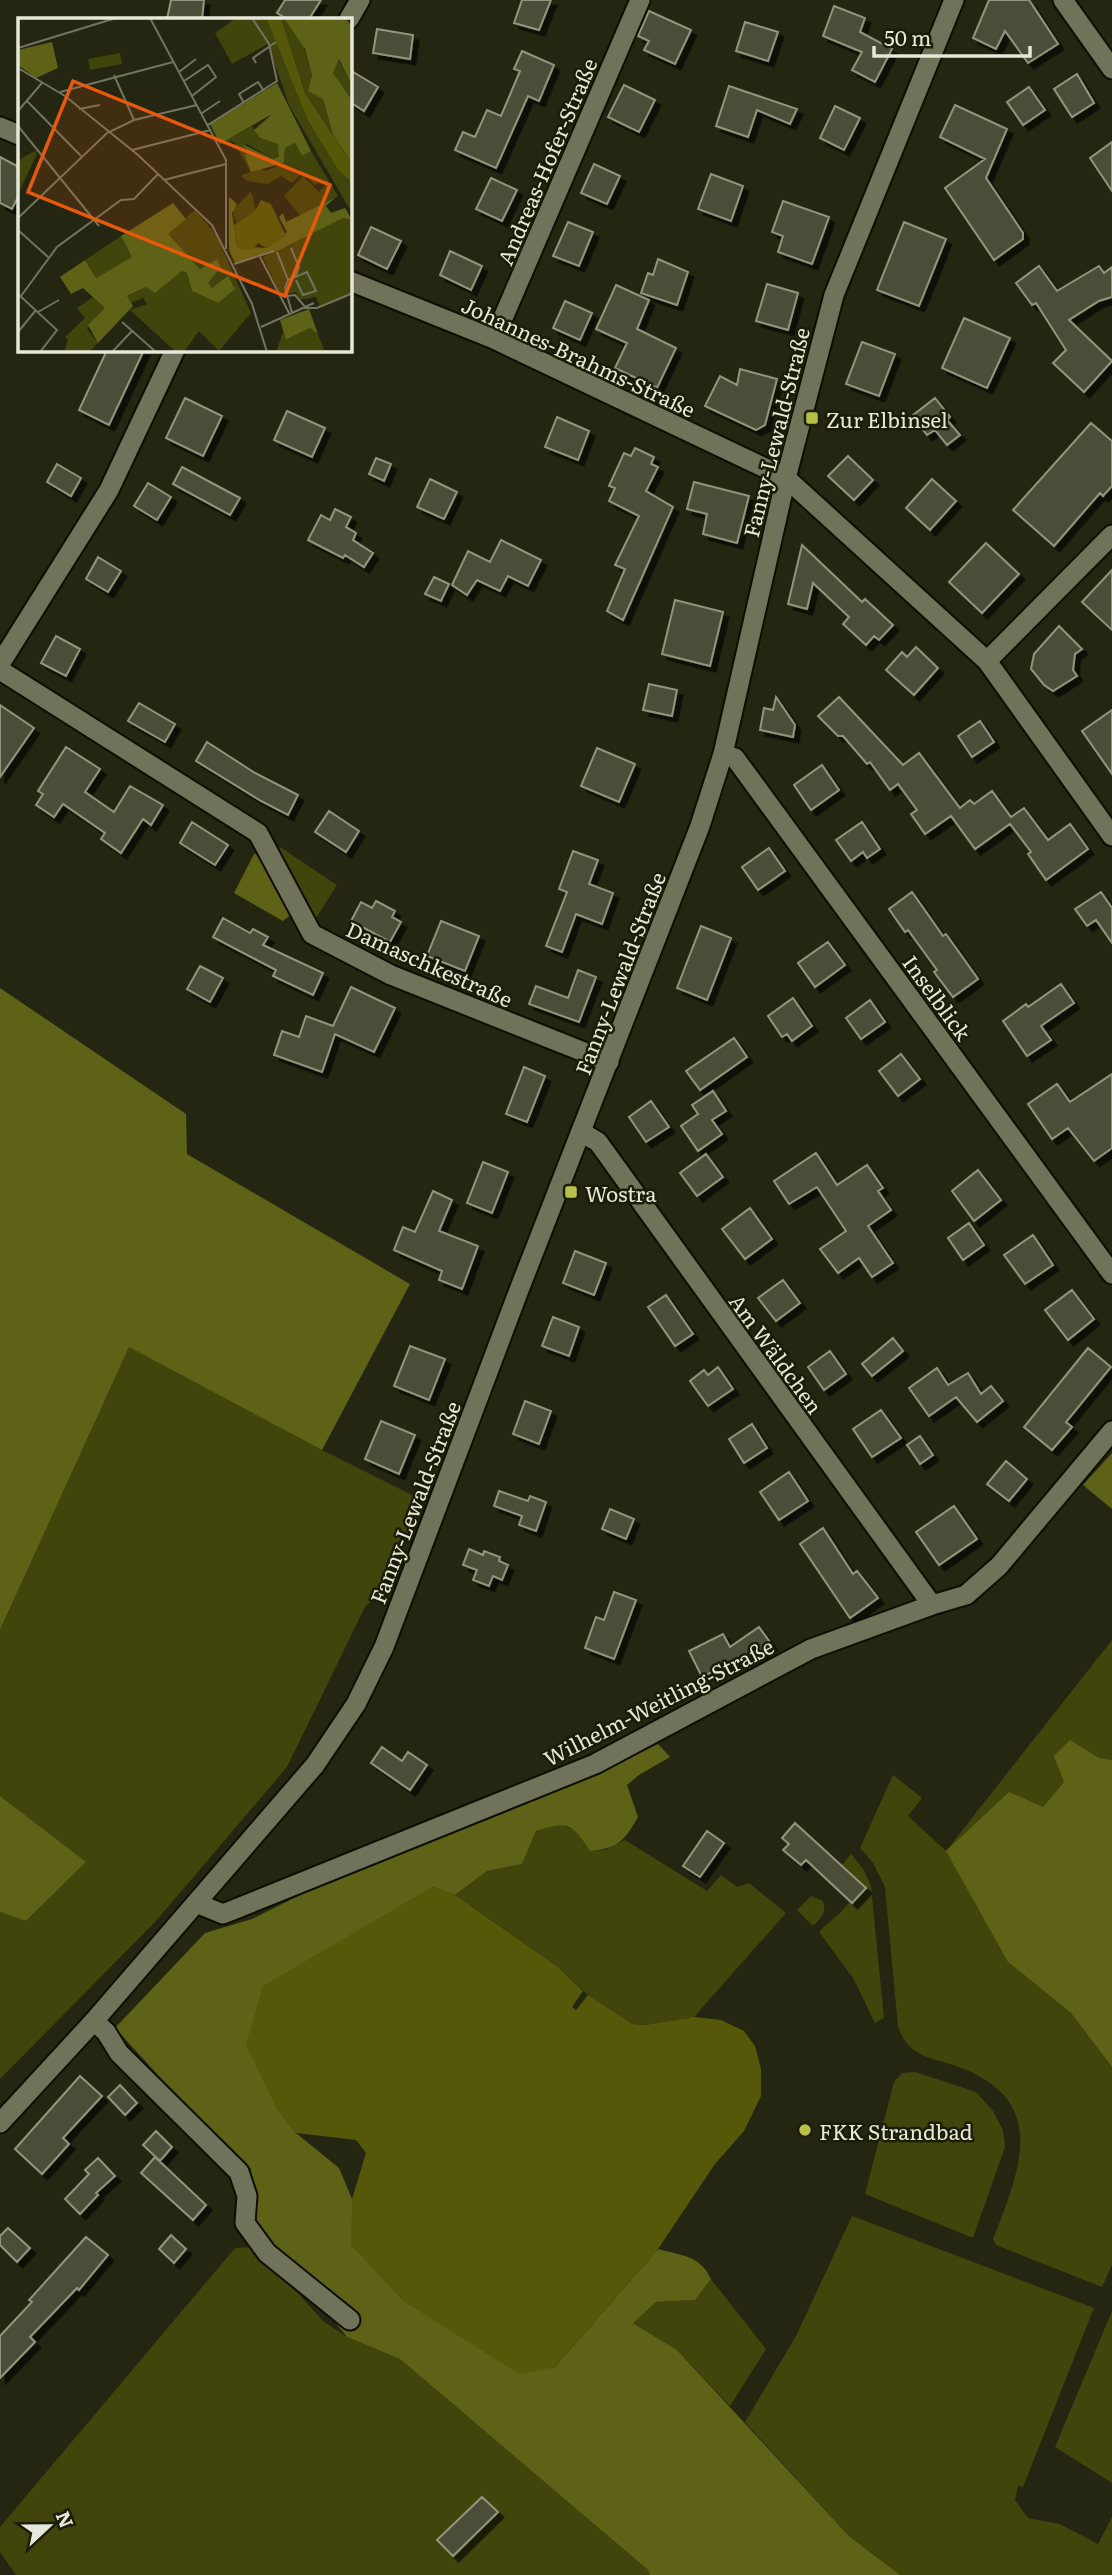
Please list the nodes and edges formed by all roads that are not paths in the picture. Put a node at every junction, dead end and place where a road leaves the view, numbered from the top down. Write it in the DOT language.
graph roads {
  1 [pos="360,0"];
  2 [pos="640,0"];
  3 [pos="954,0"];
  4 [pos="1063,0"];
  5 [pos="350,18"];
  6 [pos="1112,69"];
  7 [pos="0,127"];
  8 [pos="18,135"];
  9 [pos="352,282"];
  10 [pos="494,339"];
  11 [pos="174,352"];
  12 [pos="786,478"];
  13 [pos="1112,535"];
  14 [pos="987,662"];
  15 [pos="0,664"];
  16 [pos="0,670"];
  17 [pos="723,754"];
  18 [pos="1112,836"];
  19 [pos="609,1062"];
  20 [pos="581,1132"];
  21 [pos="1112,1275"];
  22 [pos="1112,1431"];
  23 [pos="932,1605"];
  24 [pos="196,1903"];
  25 [pos="94,2021"];
  26 [pos="0,2123"];
  27 [pos="350,2320"];
  1 -- 5 [label="street"];
  2 -- 10 [label="street, Andreas-Hofer-Straße"];
  3 -- 12 [label="street, Fanny-Lewald-Straße"];
  4 -- 6 [label="street"];
  7 -- 8 [label="street"];
  9 -- 10 [label="street, Johannes-Brahms-Straße"];
  10 -- 12 [label="street, Johannes-Brahms-Straße"];
  11 -- 15 [label="street"];
  12 -- 14 [label="street"];
  12 -- 17 [label="street, Fanny-Lewald-Straße"];
  13 -- 14 [label="street"];
  14 -- 18 [label="street"];
  16 -- 19 [label="street, Damaschkestraße"];
  17 -- 19 [label="street, Fanny-Lewald-Straße"];
  17 -- 21 [label="street, Inselblick"];
  19 -- 20 [label="street, Fanny-Lewald-Straße"];
  20 -- 23 [label="street, Am Wäldchen"];
  20 -- 24 [label="street, Fanny-Lewald-Straße"];
  22 -- 23 [label="street, Wilhelm-Weitling-Straße"];
  23 -- 24 [label="street, Wilhelm-Weitling-Straße"];
  24 -- 25 [label="street"];
  25 -- 26 [label="street"];
  25 -- 27 [label="street"];
}
